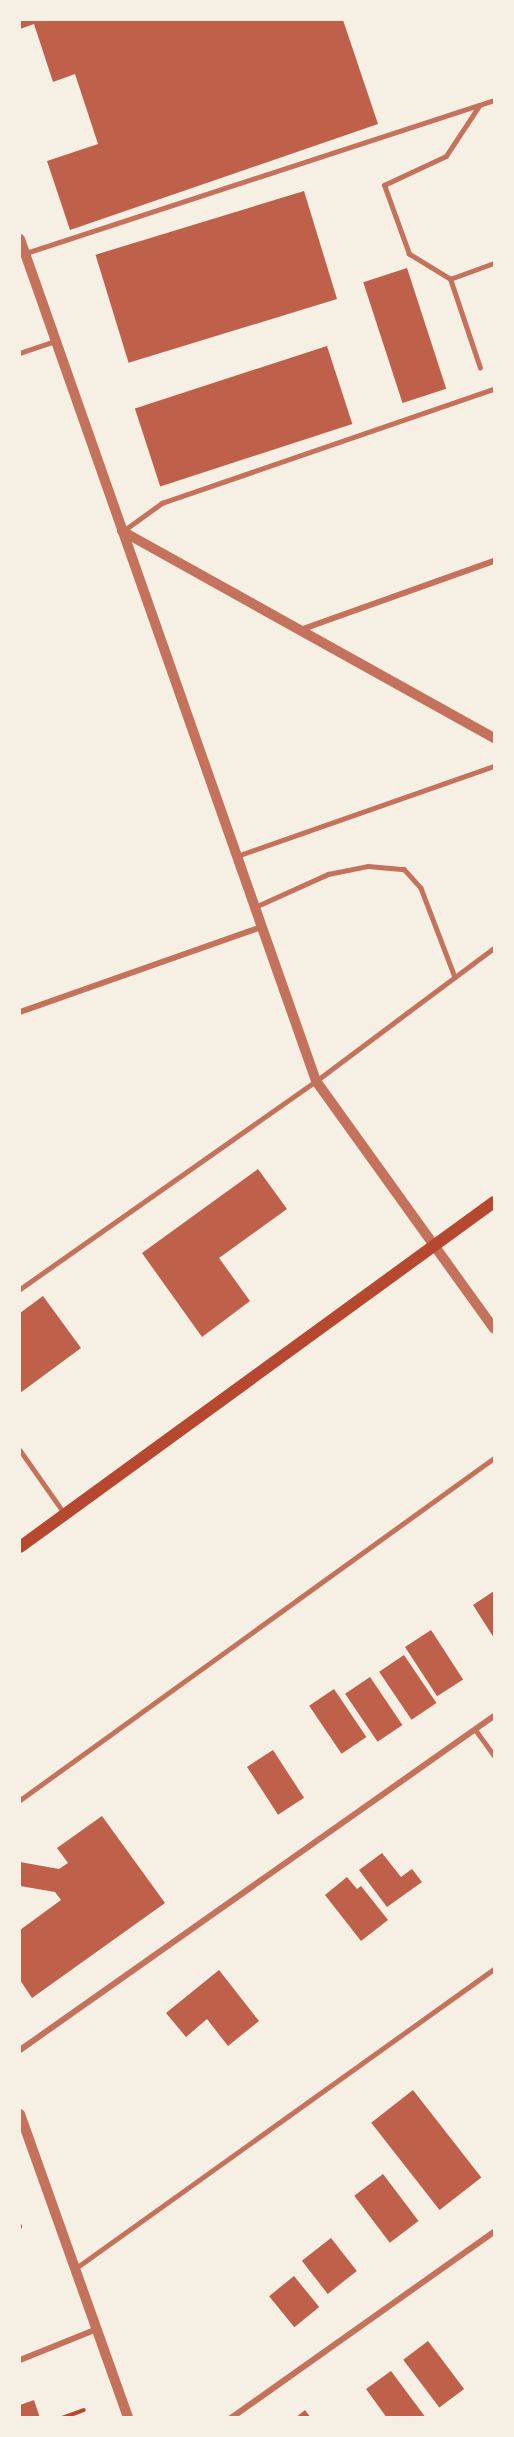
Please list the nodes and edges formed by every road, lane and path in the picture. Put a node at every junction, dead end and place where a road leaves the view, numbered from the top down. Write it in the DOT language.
graph roads {
  1 [pos="495,100"];
  2 [pos="480,105"];
  3 [pos="20,238"];
  4 [pos="22,254"];
  5 [pos="495,263"];
  6 [pos="450,279"];
  7 [pos="55,341"];
  8 [pos="20,353"];
  9 [pos="480,368"];
  10 [pos="495,389"];
  11 [pos="122,531"];
  12 [pos="495,561"];
  13 [pos="300,630"];
  14 [pos="495,738"];
  15 [pos="495,766"];
  16 [pos="237,856"];
  17 [pos="255,907"];
  18 [pos="262,927"];
  19 [pos="495,948"];
  20 [pos="455,977"];
  21 [pos="20,1012"];
  22 [pos="316,1081"];
  23 [pos="495,1202"];
  24 [pos="433,1245"];
  25 [pos="20,1289"];
  26 [pos="495,1329"];
  27 [pos="20,1450"];
  28 [pos="495,1458"];
  29 [pos="66,1515"];
  30 [pos="20,1547"];
  31 [pos="495,1716"];
  32 [pos="476,1729"];
  33 [pos="495,1755"];
  34 [pos="20,1800"];
  35 [pos="495,1969"];
  36 [pos="20,2050"];
  37 [pos="20,2115"];
  38 [pos="495,2232"];
  39 [pos="76,2268"];
  40 [pos="97,2329"];
  41 [pos="20,2360"];
  42 [pos="84,2410"];
  43 [pos="62,2418"];
  44 [pos="128,2418"];
  45 [pos="231,2418"];
  1 -- 2 [label="lane"];
  2 -- 4 [label="lane"];
  2 -- 6 [label="lane"];
  3 -- 4 [label="street"];
  4 -- 7 [label="street"];
  5 -- 6 [label="lane"];
  6 -- 9 [label="lane"];
  7 -- 8 [label="lane"];
  7 -- 11 [label="street"];
  10 -- 11 [label="lane"];
  11 -- 13 [label="street"];
  11 -- 16 [label="street"];
  12 -- 13 [label="street"];
  13 -- 14 [label="street"];
  15 -- 16 [label="lane"];
  16 -- 17 [label="street"];
  17 -- 18 [label="street"];
  17 -- 20 [label="lane"];
  18 -- 21 [label="street"];
  18 -- 22 [label="street"];
  19 -- 20 [label="lane"];
  20 -- 22 [label="lane"];
  22 -- 24 [label="street"];
  22 -- 25 [label="lane"];
  23 -- 24 [label="main road"];
  24 -- 26 [label="street"];
  24 -- 29 [label="main road"];
  27 -- 29 [label="lane"];
  28 -- 34 [label="lane"];
  29 -- 30 [label="main road"];
  31 -- 32 [label="street"];
  32 -- 33 [label="lane"];
  32 -- 36 [label="street"];
  35 -- 39 [label="lane"];
  37 -- 39 [label="street"];
  38 -- 45 [label="street"];
  39 -- 40 [label="street"];
  40 -- 41 [label="street"];
  40 -- 44 [label="street"];
  42 -- 43 [label="path"];
}
